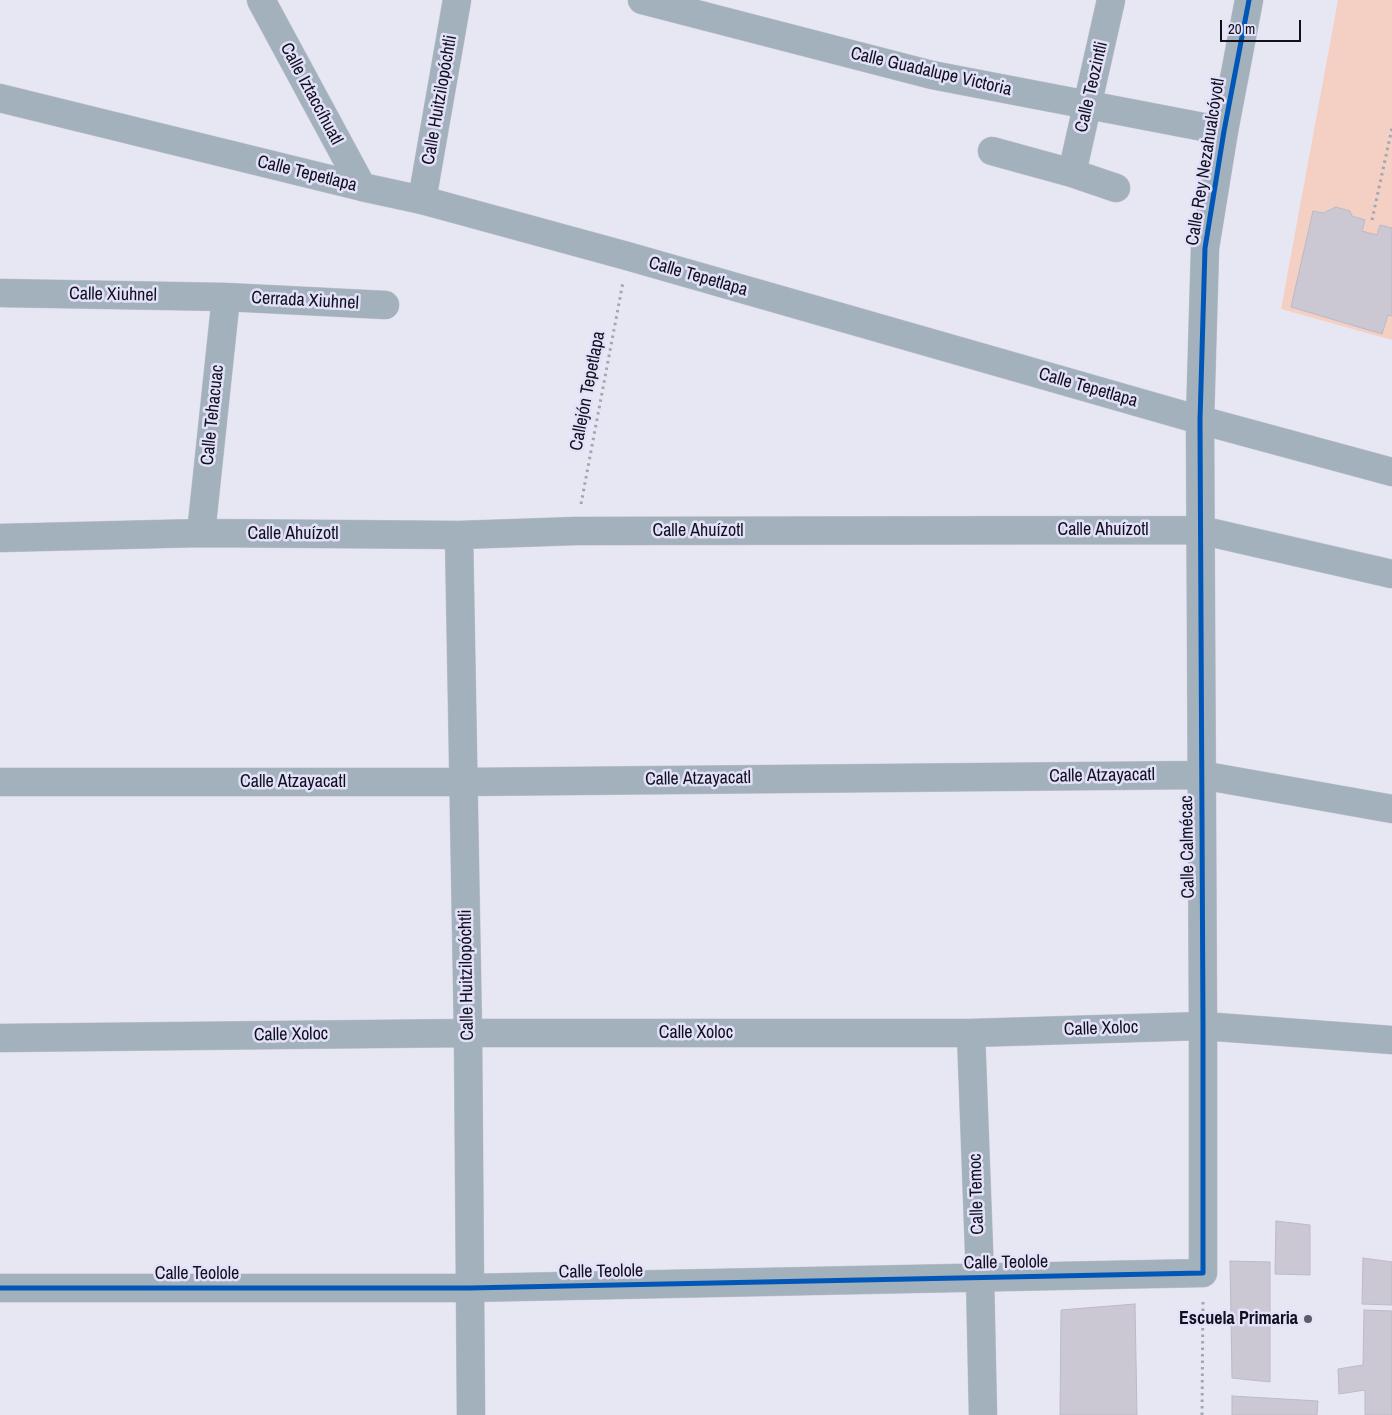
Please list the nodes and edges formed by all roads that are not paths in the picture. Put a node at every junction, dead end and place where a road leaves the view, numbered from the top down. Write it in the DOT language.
graph roads {
  1 [pos="261,0"];
  2 [pos="457,0"];
  3 [pos="642,0"];
  4 [pos="1111,0"];
  5 [pos="1249,0"];
  6 [pos="0,98"];
  7 [pos="1087,105"];
  8 [pos="1224,131"];
  9 [pos="992,151"];
  10 [pos="1072,173"];
  11 [pos="362,187"];
  12 [pos="1116,188"];
  13 [pos="422,200"];
  14 [pos="0,292"];
  15 [pos="226,296"];
  16 [pos="385,305"];
  17 [pos="1200,420"];
  18 [pos="1392,472"];
  19 [pos="1200,530"];
  20 [pos="201,533"];
  21 [pos="459,535"];
  22 [pos="0,538"];
  23 [pos="1392,574"];
  24 [pos="1201,775"];
  25 [pos="0,782"];
  26 [pos="462,782"];
  27 [pos="1392,808"];
  28 [pos="1203,1026"];
  29 [pos="468,1033"];
  30 [pos="971,1033"];
  31 [pos="0,1038"];
  32 [pos="1392,1040"];
  33 [pos="1203,1273"];
  34 [pos="980,1277"];
  35 [pos="0,1288"];
  36 [pos="469,1288"];
  37 [pos="471,1415"];
  38 [pos="982,1415"];
  1 -- 11 [label="street, Calle Iztaccíhuatl"];
  2 -- 13 [label="street, Calle Huitzilopóchtli"];
  3 -- 7 [label="street, Calle Guadalupe Victoria"];
  4 -- 7 [label="street, Calle Teozintli"];
  5 -- 8 [label="street, Calle Rey Nezahualcóyotl"];
  6 -- 11 [label="street, Calle Tepetlapa"];
  7 -- 8 [label="street, Calle Guadalupe Victoria"];
  7 -- 10 [label="street, Calle Teozintli"];
  8 -- 17 [label="street, Calle Rey Nezahualcóyotl"];
  9 -- 10 [label="street"];
  10 -- 12 [label="street"];
  11 -- 13 [label="street, Calle Tepetlapa"];
  13 -- 17 [label="street, Calle Tepetlapa"];
  14 -- 15 [label="street, Calle Xiuhnel"];
  15 -- 16 [label="street, Cerrada Xiuhnel"];
  15 -- 20 [label="street, Calle Tehacuac"];
  17 -- 18 [label="street, Calle Tepetlapa"];
  17 -- 19 [label="street, Calle Calmécac"];
  19 -- 21 [label="street, Calle Ahuízotl"];
  19 -- 23 [label="street, Calle Ahuízotl"];
  19 -- 24 [label="street, Calle Calmécac"];
  20 -- 21 [label="street, Calle Ahuízotl"];
  20 -- 22 [label="street, Calle Ahuízotl"];
  21 -- 26 [label="street, Calle Huitzilopóchtli"];
  24 -- 26 [label="street, Calle Atzayacatl"];
  24 -- 27 [label="street, Calle Atzayacatl"];
  24 -- 28 [label="street, Calle Calmécac"];
  25 -- 26 [label="street, Calle Atzayacatl"];
  26 -- 29 [label="street, Calle Huitzilopóchtli"];
  28 -- 30 [label="street, Calle Xoloc"];
  28 -- 32 [label="street, Calle Xoloc"];
  28 -- 33 [label="street, Calle Calmécac"];
  29 -- 30 [label="street, Calle Xoloc"];
  29 -- 31 [label="street, Calle Xoloc"];
  29 -- 36 [label="street, Calle Huitzilopóchtli"];
  30 -- 34 [label="street, Calle Temoc"];
  33 -- 34 [label="street, Calle Teolole"];
  34 -- 36 [label="street, Calle Teolole"];
  34 -- 38 [label="street, Calle Temoc"];
  35 -- 36 [label="street, Calle Teolole"];
  36 -- 37 [label="street, Calle Huitzilopóchtli"];
}
